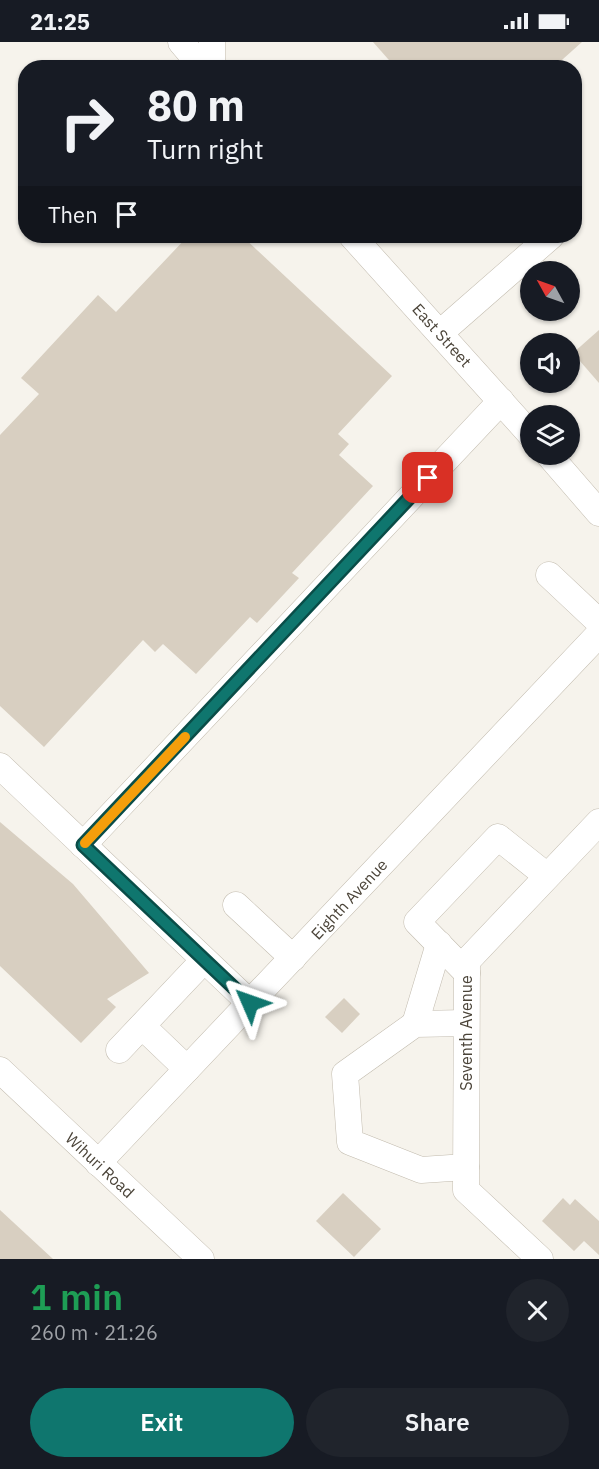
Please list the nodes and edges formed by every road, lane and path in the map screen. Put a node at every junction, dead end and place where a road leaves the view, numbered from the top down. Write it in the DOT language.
graph roads {
  1 [pos="181,42"];
  2 [pos="212,42"];
  3 [pos="196,60"];
  4 [pos="212,60"];
  5 [pos="358,243"];
  6 [pos="543,243"];
  7 [pos="440,333"];
  8 [pos="501,401"];
  9 [pos="520,423"];
  10 [pos="558,465"];
  11 [pos="599,513"];
  12 [pos="549,575"];
  13 [pos="599,622"];
  14 [pos="599,634"];
  15 [pos="0,766"];
  16 [pos="599,822"];
  17 [pos="83,845"];
  18 [pos="547,876"];
  19 [pos="236,905"];
  20 [pos="439,944"];
  21 [pos="293,957"];
  22 [pos="204,960"];
  23 [pos="467,974"];
  24 [pos="250,1003"];
  25 [pos="466,1023"];
  26 [pos="416,1024"];
  27 [pos="142,1026"];
  28 [pos="119,1050"];
  29 [pos="187,1069"];
  30 [pos="4,1081"];
  31 [pos="98,1163"];
  32 [pos="466,1178"];
  33 [pos="201,1259"];
  34 [pos="540,1259"];
  1 -- 3 [label="street"];
  2 -- 4 [label="street"];
  5 -- 7 [label="street, East Street"];
  6 -- 7 [label="street"];
  7 -- 8 [label="street, East Street"];
  8 -- 9 [label="street, East Street"];
  8 -- 17 [label="street"];
  10 -- 11 [label="street"];
  12 -- 13 [label="street"];
  14 -- 21 [label="street, Eighth Avenue"];
  15 -- 17 [label="street"];
  16 -- 18 [label="street, Seventh Avenue"];
  17 -- 22 [label="street"];
  18 -- 20 [label="street"];
  18 -- 23 [label="street, Seventh Avenue"];
  19 -- 21 [label="street"];
  20 -- 23 [label="street"];
  20 -- 26 [label="street"];
  21 -- 24 [label="street, Eighth Avenue"];
  22 -- 24 [label="street"];
  22 -- 27 [label="street"];
  23 -- 25 [label="street, Seventh Avenue"];
  24 -- 29 [label="street, Eighth Avenue"];
  25 -- 26 [label="street"];
  25 -- 32 [label="street, Seventh Avenue"];
  26 -- 32 [label="street"];
  27 -- 28 [label="street"];
  27 -- 29 [label="street"];
  29 -- 31 [label="street, Eighth Avenue"];
  30 -- 31 [label="street, Wihuri Road"];
  31 -- 33 [label="street, Wihuri Road"];
  32 -- 34 [label="street"];
}
